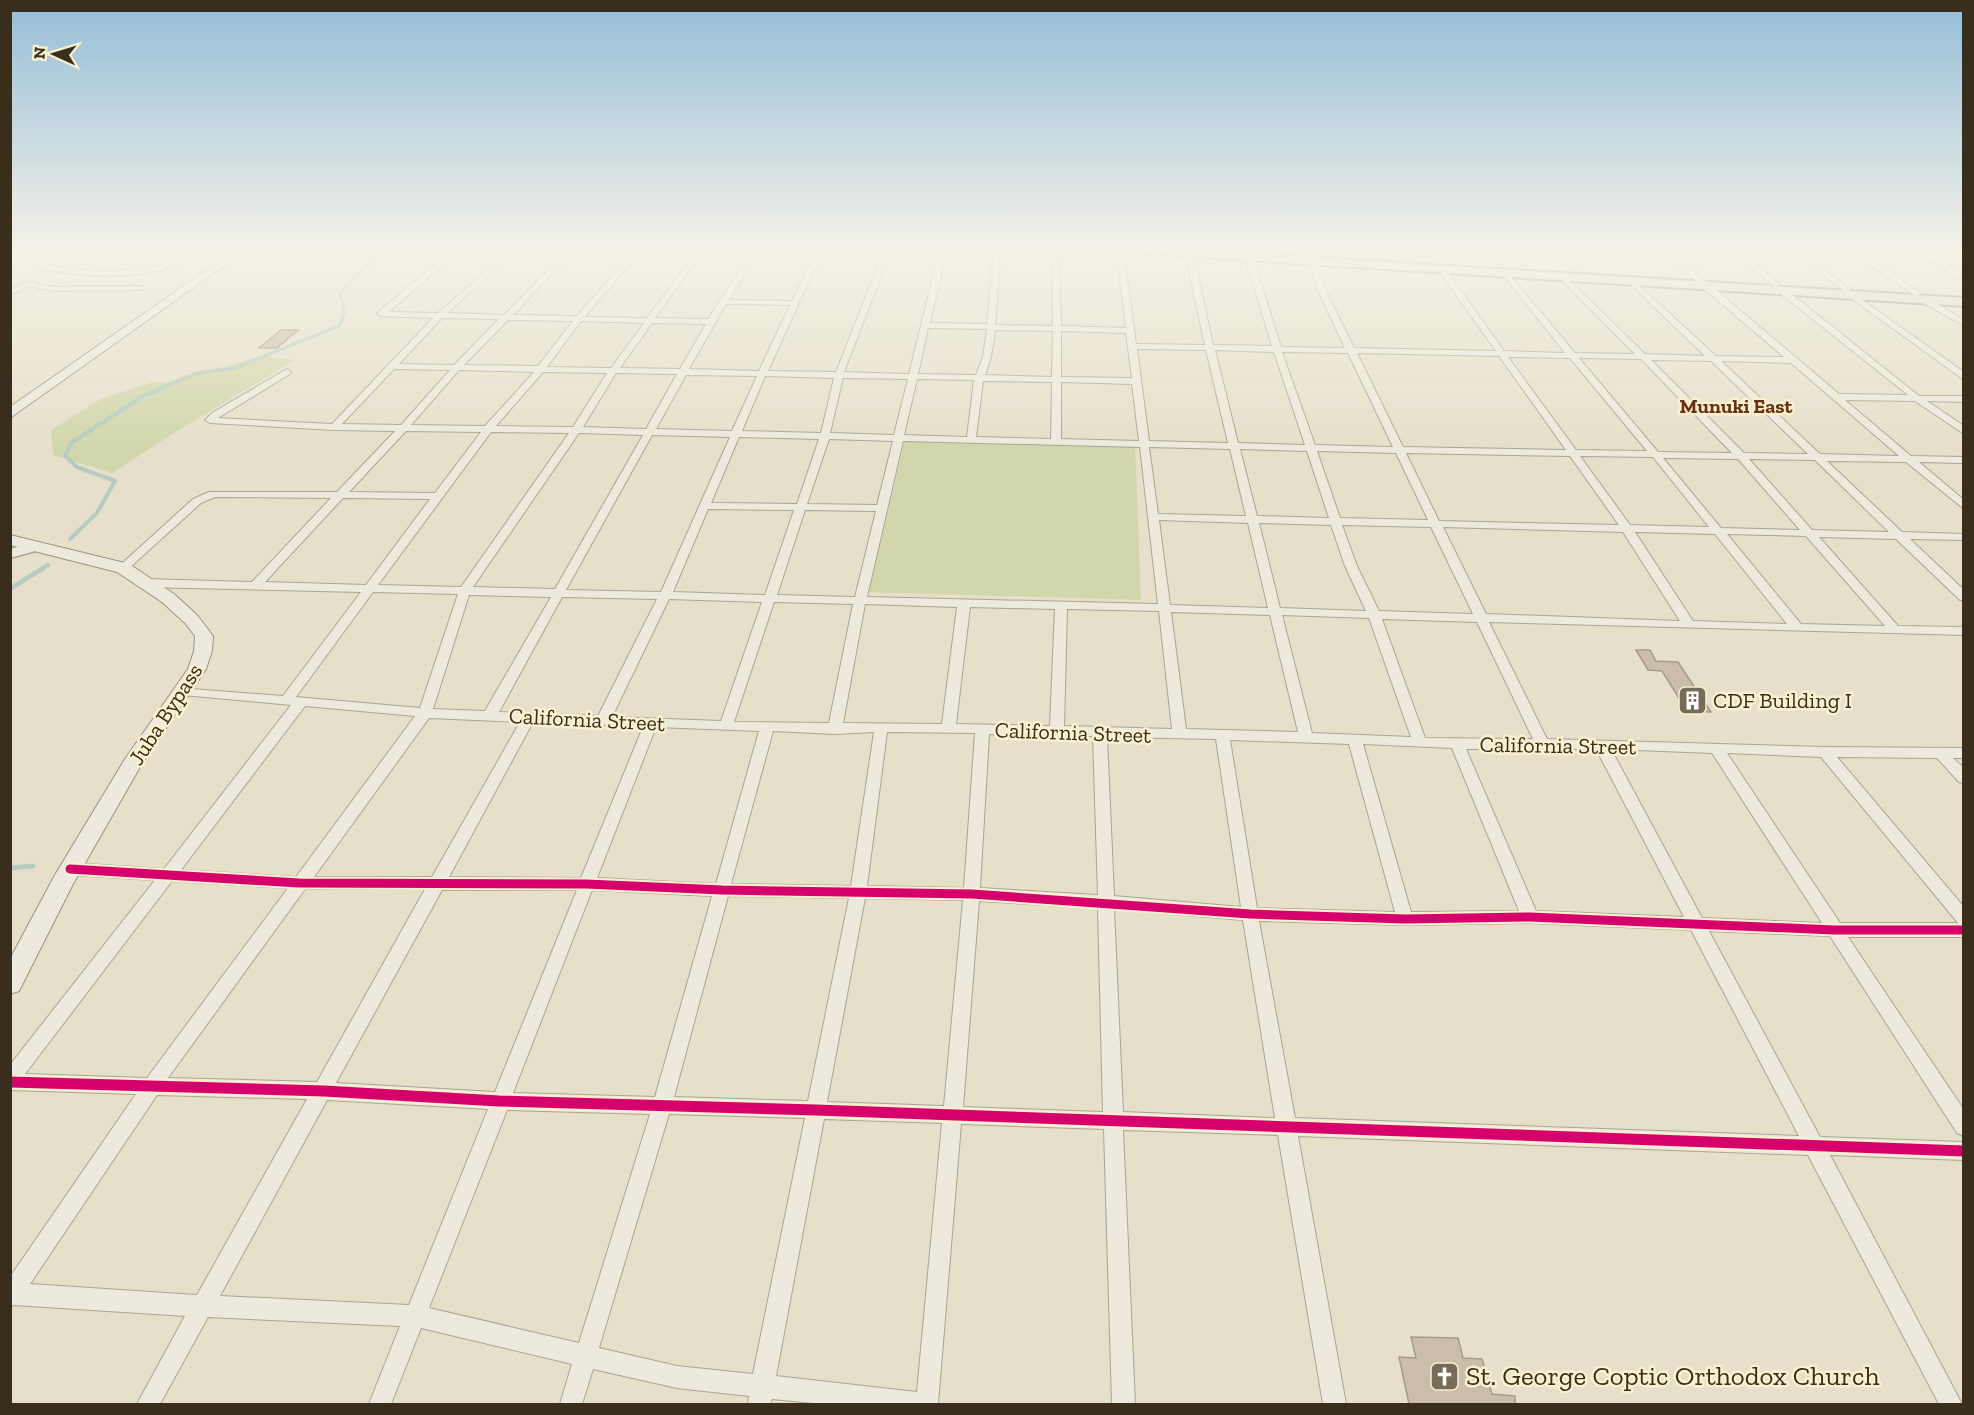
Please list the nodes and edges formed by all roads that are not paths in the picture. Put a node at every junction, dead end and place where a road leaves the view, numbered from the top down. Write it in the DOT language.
graph roads {
  1 [pos="151,314"];
  2 [pos="383,314"];
  3 [pos="509,314"];
  4 [pos="583,314"];
  5 [pos="654,314"];
  6 [pos="717,314"];
  7 [pos="790,314"];
  8 [pos="863,314"];
  9 [pos="928,314"];
  10 [pos="992,314"];
  11 [pos="1058,314"];
  12 [pos="1128,314"];
  13 [pos="1202,314"];
  14 [pos="1268,314"];
  15 [pos="1333,314"];
  16 [pos="1475,314"];
  17 [pos="1540,314"];
  18 [pos="1601,314"];
  19 [pos="1667,314"];
  20 [pos="1739,314"];
  21 [pos="1811,314"];
  22 [pos="1879,314"];
  23 [pos="1948,314"];
  24 [pos="440,315"];
  25 [pos="506,317"];
  26 [pos="579,319"];
  27 [pos="648,322"];
  28 [pos="711,322"];
  29 [pos="1964,324"];
  30 [pos="926,325"];
  31 [pos="991,327"];
  32 [pos="1058,329"];
  33 [pos="1130,331"];
  34 [pos="1132,346"];
  35 [pos="1209,347"];
  36 [pos="1277,349"];
  37 [pos="1351,351"];
  38 [pos="1504,354"];
  39 [pos="1574,356"];
  40 [pos="1644,357"];
  41 [pos="1714,358"];
  42 [pos="1793,360"];
  43 [pos="390,366"];
  44 [pos="456,368"];
  45 [pos="541,369"];
  46 [pos="613,371"];
  47 [pos="286,372"];
  48 [pos="684,372"];
  49 [pos="762,374"];
  50 [pos="839,375"];
  51 [pos="1964,377"];
  52 [pos="913,378"];
  53 [pos="979,379"];
  54 [pos="1055,379"];
  55 [pos="1136,381"];
  56 [pos="1837,397"];
  57 [pos="1918,399"];
  58 [pos="1964,399"];
  59 [pos="10,414"];
  60 [pos="334,427"];
  61 [pos="404,427"];
  62 [pos="488,429"];
  63 [pos="576,430"];
  64 [pos="1964,431"];
  65 [pos="650,433"];
  66 [pos="736,434"];
  67 [pos="825,436"];
  68 [pos="898,439"];
  69 [pos="971,441"];
  70 [pos="1056,442"];
  71 [pos="1144,444"];
  72 [pos="1233,445"];
  73 [pos="1310,447"];
  74 [pos="1400,450"];
  75 [pos="1575,453"];
  76 [pos="1656,455"];
  77 [pos="1741,456"];
  78 [pos="1820,458"];
  79 [pos="1910,459"];
  80 [pos="1964,460"];
  81 [pos="339,495"];
  82 [pos="438,496"];
  83 [pos="705,506"];
  84 [pos="1964,506"];
  85 [pos="799,508"];
  86 [pos="882,508"];
  87 [pos="1153,517"];
  88 [pos="1251,519"];
  89 [pos="1335,521"];
  90 [pos="1435,524"];
  91 [pos="1627,529"];
  92 [pos="1717,531"];
  93 [pos="1811,534"];
  94 [pos="1899,536"];
  95 [pos="1964,537"];
  96 [pos="10,540"];
  97 [pos="34,547"];
  98 [pos="10,554"];
  99 [pos="123,568"];
  100 [pos="144,583"];
  101 [pos="254,587"];
  102 [pos="371,587"];
  103 [pos="465,590"];
  104 [pos="559,594"];
  105 [pos="664,596"];
  106 [pos="1964,597"];
  107 [pos="769,599"];
  108 [pos="860,601"];
  109 [pos="964,603"];
  110 [pos="1061,607"];
  111 [pos="1165,608"];
  112 [pos="1276,612"];
  113 [pos="1374,614"];
  114 [pos="1480,616"];
  115 [pos="1688,623"];
  116 [pos="1797,628"];
  117 [pos="1894,630"];
  118 [pos="1964,631"];
  119 [pos="183,691"];
  120 [pos="293,701"];
  121 [pos="425,712"];
  122 [pos="490,715"];
  123 [pos="530,716"];
  124 [pos="603,720"];
  125 [pos="651,723"];
  126 [pos="726,726"];
  127 [pos="767,727"];
  128 [pos="835,729"];
  129 [pos="881,729"];
  130 [pos="982,729"];
  131 [pos="948,730"];
  132 [pos="1057,733"];
  133 [pos="1100,733"];
  134 [pos="1180,735"];
  135 [pos="1223,736"];
  136 [pos="1306,737"];
  137 [pos="1355,740"];
  138 [pos="1420,743"];
  139 [pos="1542,743"];
  140 [pos="1457,744"];
  141 [pos="1601,744"];
  142 [pos="1716,748"];
  143 [pos="1825,752"];
  144 [pos="1941,753"];
  145 [pos="1964,753"];
  146 [pos="1964,778"];
  147 [pos="70,869"];
  148 [pos="167,875"];
  149 [pos="298,883"];
  150 [pos="586,884"];
  151 [pos="437,885"];
  152 [pos="722,890"];
  153 [pos="858,891"];
  154 [pos="972,894"];
  155 [pos="1106,902"];
  156 [pos="1250,914"];
  157 [pos="1530,917"];
  158 [pos="1405,919"];
  159 [pos="1964,919"];
  160 [pos="1697,925"];
  161 [pos="1834,930"];
  162 [pos="1964,930"];
  163 [pos="10,984"];
  164 [pos="10,1081"];
  165 [pos="152,1086"];
  166 [pos="324,1091"];
  167 [pos="499,1101"];
  168 [pos="662,1105"];
  169 [pos="816,1110"];
  170 [pos="1964,1127"];
  171 [pos="1814,1146"];
  172 [pos="1964,1151"];
  173 [pos="11,1295"];
  174 [pos="201,1307"];
  175 [pos="416,1316"];
  176 [pos="585,1354"];
  177 [pos="760,1396"];
  178 [pos="148,1404"];
  179 [pos="380,1404"];
  180 [pos="571,1404"];
  181 [pos="926,1404"];
  182 [pos="1123,1404"];
  183 [pos="1334,1404"];
  184 [pos="1951,1404"];
  1 -- 59 [label="main road"];
  2 -- 24 [label="street"];
  3 -- 25 [label="street"];
  4 -- 26 [label="street"];
  5 -- 27 [label="street"];
  6 -- 28 [label="street"];
  7 -- 49 [label="street"];
  8 -- 50 [label="street"];
  9 -- 30 [label="street"];
  10 -- 31 [label="street"];
  11 -- 32 [label="street"];
  12 -- 33 [label="street"];
  13 -- 35 [label="street"];
  14 -- 36 [label="street"];
  15 -- 37 [label="street"];
  16 -- 38 [label="street"];
  17 -- 39 [label="street"];
  18 -- 40 [label="street"];
  19 -- 41 [label="street"];
  20 -- 42 [label="street"];
  21 -- 57 [label="street"];
  22 -- 51 [label="street"];
  23 -- 29 [label="street"];
  24 -- 25 [label="street"];
  24 -- 43 [label="street"];
  25 -- 26 [label="street"];
  25 -- 44 [label="street"];
  26 -- 27 [label="street"];
  26 -- 45 [label="street"];
  27 -- 28 [label="street"];
  27 -- 46 [label="street"];
  28 -- 48 [label="street"];
  30 -- 31 [label="street"];
  30 -- 52 [label="street"];
  31 -- 32 [label="street"];
  31 -- 53 [label="street"];
  32 -- 33 [label="street"];
  32 -- 54 [label="street"];
  33 -- 34 [label="street"];
  34 -- 35 [label="street"];
  34 -- 55 [label="street"];
  35 -- 36 [label="street"];
  35 -- 72 [label="street"];
  36 -- 37 [label="street"];
  36 -- 73 [label="street"];
  37 -- 38 [label="street"];
  37 -- 74 [label="street"];
  38 -- 39 [label="street"];
  38 -- 75 [label="street"];
  39 -- 40 [label="street"];
  39 -- 76 [label="street"];
  40 -- 41 [label="street"];
  40 -- 77 [label="street"];
  41 -- 42 [label="street"];
  41 -- 78 [label="street"];
  42 -- 56 [label="street"];
  43 -- 44 [label="street"];
  43 -- 60 [label="street"];
  44 -- 45 [label="street"];
  44 -- 61 [label="street"];
  45 -- 46 [label="street"];
  45 -- 62 [label="street"];
  46 -- 48 [label="street"];
  46 -- 63 [label="street"];
  47 -- 60 [label="street"];
  48 -- 49 [label="street"];
  48 -- 65 [label="street"];
  49 -- 50 [label="street"];
  49 -- 66 [label="street"];
  50 -- 52 [label="street"];
  50 -- 67 [label="street"];
  52 -- 53 [label="street"];
  52 -- 68 [label="street"];
  53 -- 54 [label="street"];
  53 -- 69 [label="street"];
  54 -- 55 [label="street"];
  54 -- 70 [label="street"];
  55 -- 71 [label="street"];
  56 -- 57 [label="street"];
  56 -- 79 [label="street"];
  57 -- 58 [label="street"];
  57 -- 64 [label="street"];
  60 -- 61 [label="street"];
  61 -- 62 [label="street"];
  61 -- 81 [label="street"];
  62 -- 63 [label="street"];
  62 -- 82 [label="street"];
  63 -- 65 [label="street"];
  63 -- 103 [label="street"];
  65 -- 66 [label="street"];
  65 -- 104 [label="street"];
  66 -- 67 [label="street"];
  66 -- 83 [label="street"];
  67 -- 68 [label="street"];
  67 -- 85 [label="street"];
  68 -- 69 [label="street"];
  68 -- 86 [label="street"];
  69 -- 70 [label="street"];
  70 -- 71 [label="street"];
  71 -- 72 [label="street"];
  71 -- 87 [label="street"];
  72 -- 73 [label="street"];
  72 -- 88 [label="street"];
  73 -- 74 [label="street"];
  73 -- 89 [label="street"];
  74 -- 75 [label="street"];
  74 -- 90 [label="street"];
  75 -- 76 [label="street"];
  75 -- 91 [label="street"];
  76 -- 77 [label="street"];
  76 -- 92 [label="street"];
  77 -- 78 [label="street"];
  77 -- 93 [label="street"];
  78 -- 79 [label="street"];
  78 -- 94 [label="street"];
  79 -- 80 [label="street"];
  79 -- 84 [label="street"];
  81 -- 82 [label="street"];
  81 -- 99 [label="street"];
  81 -- 101 [label="street"];
  82 -- 102 [label="street"];
  83 -- 85 [label="street"];
  83 -- 105 [label="street"];
  85 -- 86 [label="street"];
  85 -- 107 [label="street"];
  86 -- 108 [label="street"];
  87 -- 88 [label="street"];
  87 -- 111 [label="street"];
  88 -- 89 [label="street"];
  88 -- 112 [label="street"];
  89 -- 90 [label="street"];
  89 -- 113 [label="street"];
  90 -- 91 [label="street"];
  90 -- 114 [label="street"];
  91 -- 92 [label="street"];
  91 -- 115 [label="street"];
  92 -- 93 [label="street"];
  92 -- 116 [label="street"];
  93 -- 94 [label="street"];
  93 -- 117 [label="street"];
  94 -- 95 [label="street"];
  94 -- 106 [label="street"];
  96 -- 97 [label="main road, Juba Bypass"];
  97 -- 98 [label="street"];
  97 -- 99 [label="main road, Juba Bypass"];
  99 -- 100 [label="main road, Juba Bypass"];
  100 -- 101 [label="street"];
  100 -- 119 [label="main road, Juba Bypass"];
  101 -- 102 [label="street"];
  102 -- 103 [label="street"];
  102 -- 120 [label="street"];
  103 -- 104 [label="street"];
  103 -- 121 [label="street"];
  104 -- 105 [label="street"];
  104 -- 122 [label="street"];
  105 -- 107 [label="street"];
  105 -- 124 [label="street"];
  107 -- 108 [label="street"];
  107 -- 126 [label="street"];
  108 -- 109 [label="street"];
  108 -- 128 [label="street"];
  109 -- 110 [label="street"];
  109 -- 131 [label="street"];
  110 -- 111 [label="street"];
  110 -- 132 [label="street"];
  111 -- 112 [label="street"];
  111 -- 134 [label="street"];
  112 -- 113 [label="street"];
  112 -- 136 [label="street"];
  113 -- 114 [label="street"];
  113 -- 138 [label="street"];
  114 -- 115 [label="street"];
  114 -- 139 [label="street"];
  115 -- 116 [label="street"];
  116 -- 117 [label="street"];
  117 -- 118 [label="street"];
  119 -- 120 [label="street, California Street"];
  119 -- 147 [label="main road, Juba Bypass"];
  120 -- 121 [label="street, California Street"];
  120 -- 148 [label="street"];
  121 -- 122 [label="street, California Street"];
  121 -- 149 [label="street"];
  122 -- 123 [label="street, California Street"];
  123 -- 124 [label="street, California Street"];
  123 -- 151 [label="street"];
  124 -- 125 [label="street, California Street"];
  125 -- 126 [label="street, California Street"];
  125 -- 150 [label="street"];
  126 -- 127 [label="street, California Street"];
  127 -- 128 [label="street, California Street"];
  127 -- 152 [label="street"];
  128 -- 129 [label="street, California Street"];
  129 -- 131 [label="street, California Street"];
  129 -- 153 [label="street"];
  130 -- 131 [label="street, California Street"];
  130 -- 132 [label="street, California Street"];
  130 -- 154 [label="street"];
  132 -- 133 [label="street, California Street"];
  133 -- 134 [label="street, California Street"];
  133 -- 155 [label="street"];
  134 -- 135 [label="street, California Street"];
  135 -- 136 [label="street, California Street"];
  135 -- 156 [label="street"];
  136 -- 137 [label="street, California Street"];
  137 -- 138 [label="street, California Street"];
  137 -- 158 [label="street"];
  138 -- 140 [label="street, California Street"];
  139 -- 140 [label="street, California Street"];
  139 -- 141 [label="street, California Street"];
  140 -- 157 [label="street"];
  141 -- 142 [label="street, California Street"];
  141 -- 160 [label="street"];
  142 -- 143 [label="street, California Street"];
  142 -- 161 [label="street"];
  143 -- 144 [label="street, California Street"];
  143 -- 159 [label="street"];
  144 -- 145 [label="street, California Street"];
  144 -- 146 [label="street"];
  147 -- 148 [label="street"];
  147 -- 163 [label="main road, Juba Bypass"];
  148 -- 149 [label="street"];
  148 -- 164 [label="street"];
  149 -- 151 [label="street"];
  149 -- 165 [label="street"];
  150 -- 151 [label="street"];
  150 -- 152 [label="street"];
  150 -- 167 [label="street"];
  151 -- 166 [label="street"];
  152 -- 153 [label="street"];
  152 -- 168 [label="street"];
  153 -- 154 [label="street"];
  153 -- 169 [label="street"];
  154 -- 155 [label="street"];
  154 -- 181 [label="street"];
  155 -- 156 [label="street"];
  155 -- 182 [label="street"];
  156 -- 158 [label="street"];
  156 -- 183 [label="street"];
  157 -- 158 [label="street"];
  157 -- 160 [label="street"];
  160 -- 161 [label="street"];
  160 -- 171 [label="street"];
  161 -- 162 [label="street"];
  161 -- 170 [label="street"];
  164 -- 165 [label="street"];
  165 -- 166 [label="street"];
  165 -- 173 [label="street"];
  166 -- 167 [label="street"];
  166 -- 174 [label="street"];
  167 -- 168 [label="street"];
  167 -- 175 [label="street"];
  168 -- 169 [label="street"];
  168 -- 176 [label="street"];
  169 -- 171 [label="street"];
  169 -- 177 [label="street"];
  171 -- 172 [label="street"];
  171 -- 184 [label="street"];
  173 -- 174 [label="street"];
  174 -- 175 [label="street"];
  174 -- 178 [label="street"];
  175 -- 176 [label="street"];
  175 -- 179 [label="street"];
  176 -- 177 [label="street"];
  176 -- 180 [label="street"];
  177 -- 181 [label="street"];
}
